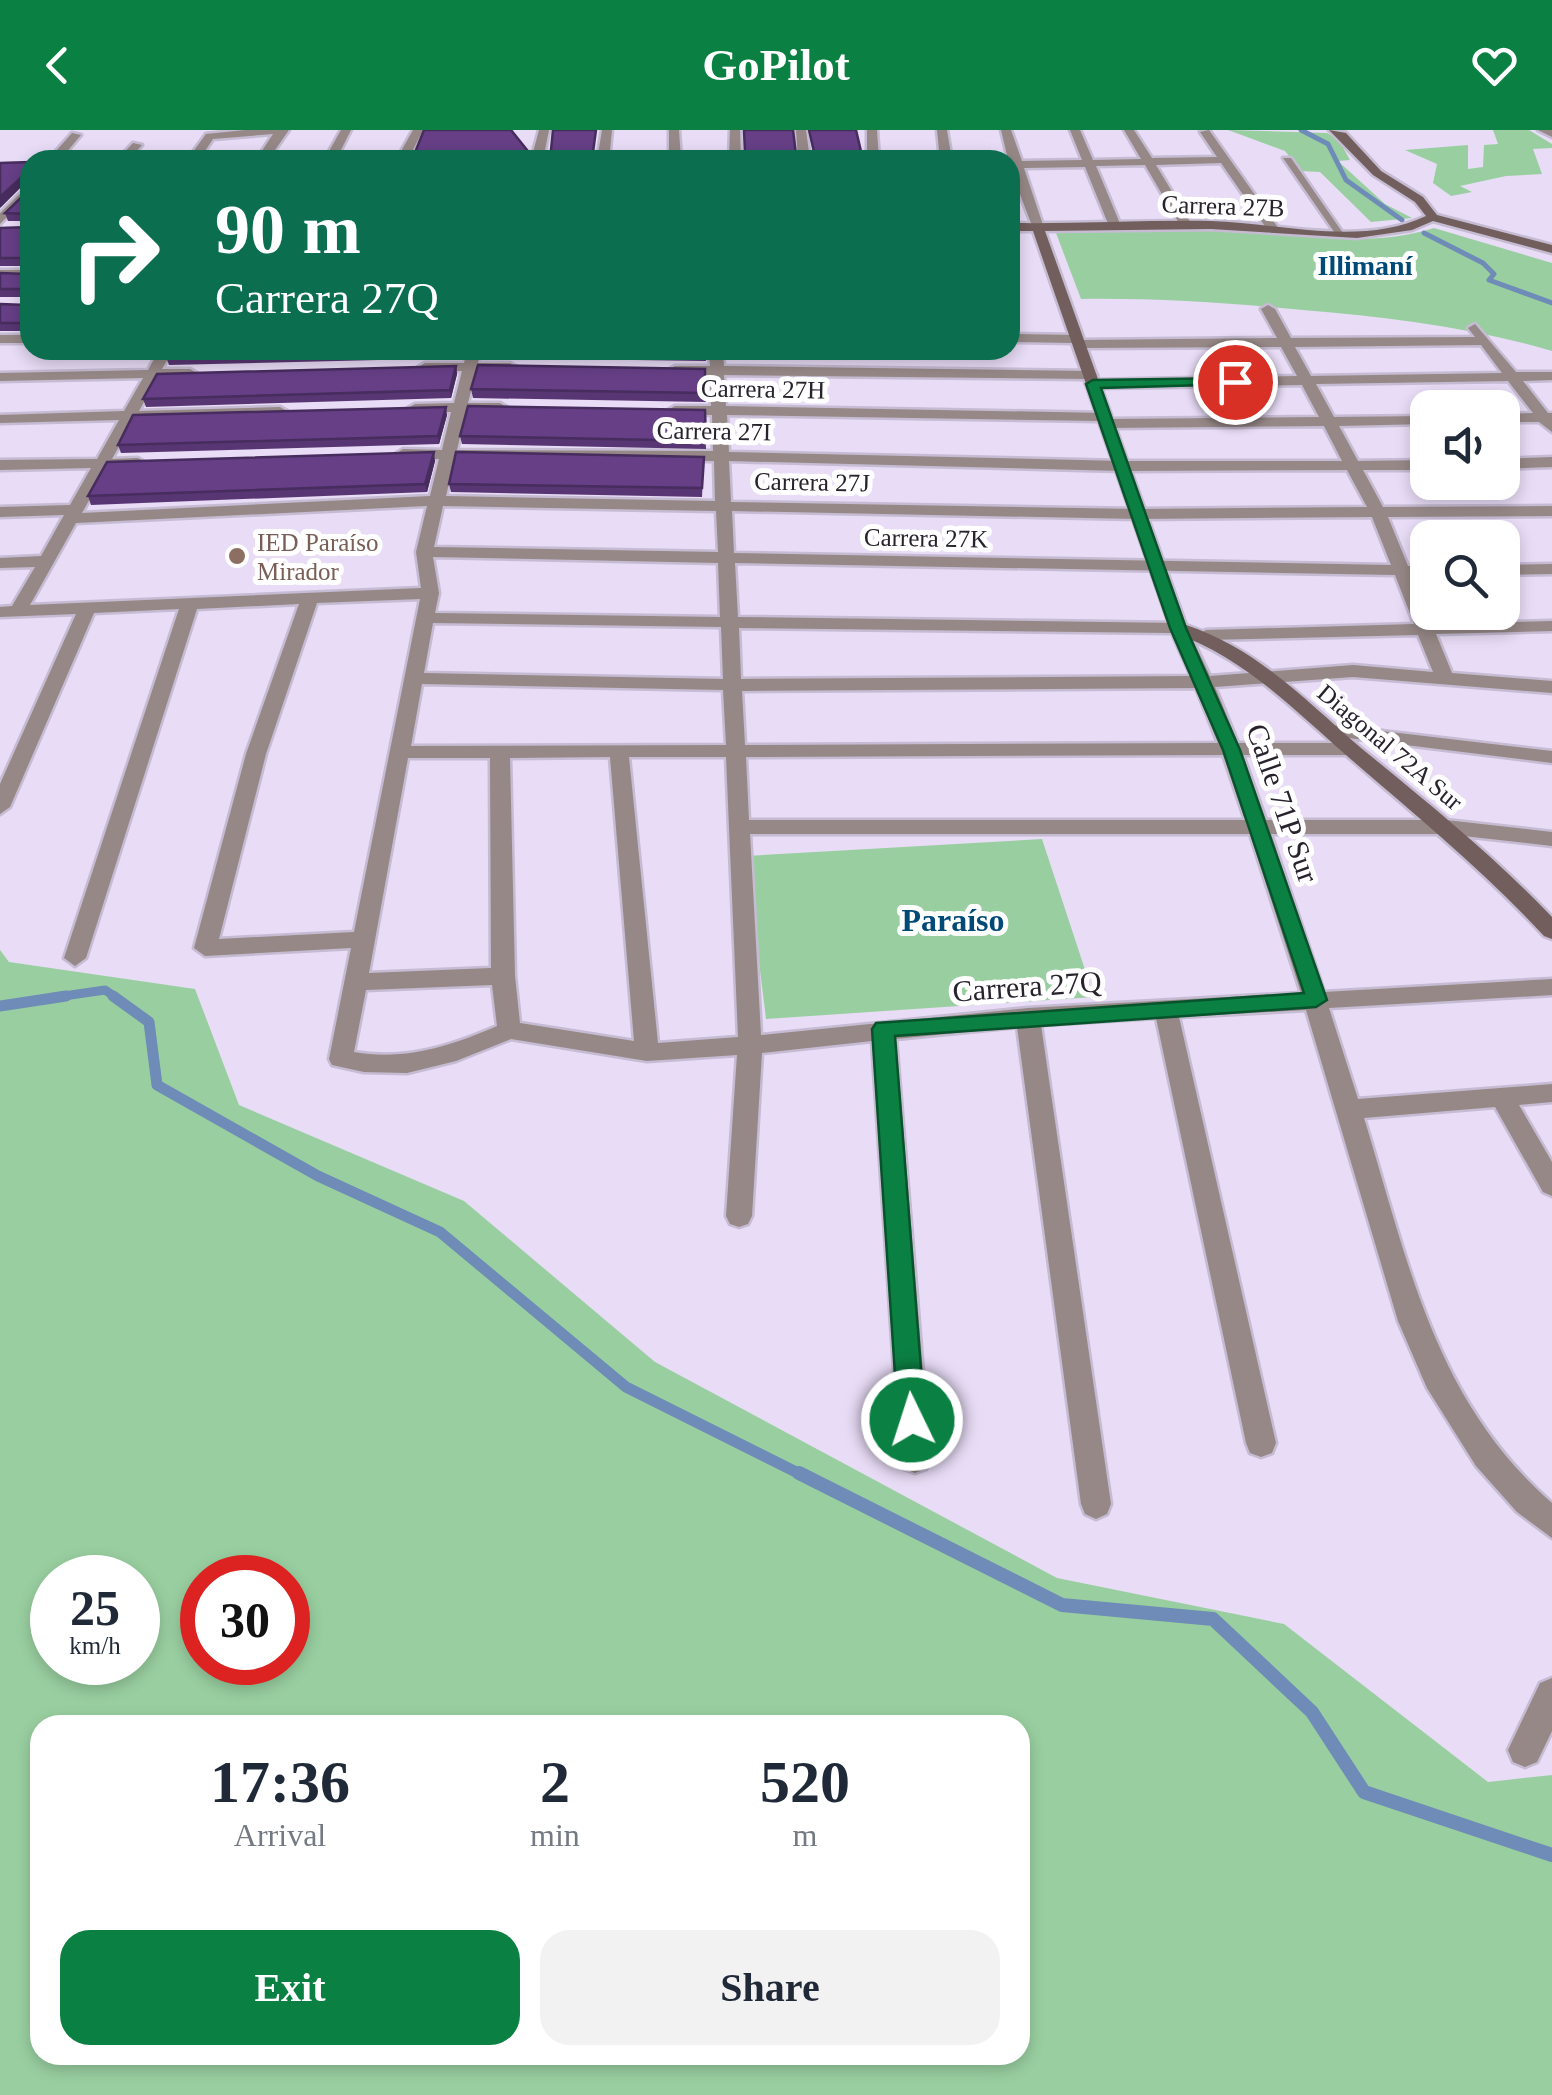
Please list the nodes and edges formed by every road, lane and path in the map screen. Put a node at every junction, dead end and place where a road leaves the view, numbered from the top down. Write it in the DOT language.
graph roads {
  1 [pos="283,130"];
  2 [pos="1075,130"];
  3 [pos="1129,130"];
  4 [pos="1334,130"];
  5 [pos="1544,130"];
  6 [pos="1205,132"];
  7 [pos="1552,134"];
  8 [pos="76,135"];
  9 [pos="137,146"];
  10 [pos="63,150"];
  11 [pos="133,150"];
  12 [pos="200,150"];
  13 [pos="1225,160"];
  14 [pos="1287,160"];
  15 [pos="1148,162"];
  16 [pos="1089,164"];
  17 [pos="1020,165"];
  18 [pos="1020,181"];
  19 [pos="20,198"];
  20 [pos="1432,217"];
  21 [pos="0,220"];
  22 [pos="1186,225"];
  23 [pos="1115,226"];
  24 [pos="15,228"];
  25 [pos="1020,228"];
  26 [pos="1038,228"];
  27 [pos="0,229"];
  28 [pos="1273,229"];
  29 [pos="1341,233"];
  30 [pos="1552,250"];
  31 [pos="1268,308"];
  32 [pos="1020,338"];
  33 [pos="1078,341"];
  34 [pos="1286,342"];
  35 [pos="160,360"];
  36 [pos="460,360"];
  37 [pos="472,360"];
  38 [pos="484,360"];
  39 [pos="716,360"];
  40 [pos="527,367"];
  41 [pos="410,368"];
  42 [pos="660,370"];
  43 [pos="212,373"];
  44 [pos="152,374"];
  45 [pos="0,376"];
  46 [pos="1512,376"];
  47 [pos="1552,376"];
  48 [pos="1091,380"];
  49 [pos="1307,380"];
  50 [pos="461,406"];
  51 [pos="402,408"];
  52 [pos="520,408"];
  53 [pos="660,410"];
  54 [pos="304,411"];
  55 [pos="719,411"];
  56 [pos="128,416"];
  57 [pos="0,418"];
  58 [pos="1520,419"];
  59 [pos="1106,420"];
  60 [pos="1410,420"];
  61 [pos="1548,421"];
  62 [pos="1329,422"];
  63 [pos="450,452"];
  64 [pos="392,454"];
  65 [pos="721,456"];
  66 [pos="159,462"];
  67 [pos="1552,462"];
  68 [pos="1520,463"];
  69 [pos="101,464"];
  70 [pos="0,465"];
  71 [pos="1410,465"];
  72 [pos="1122,466"];
  73 [pos="1353,467"];
  74 [pos="435,500"];
  75 [pos="724,505"];
  76 [pos="1552,511"];
  77 [pos="0,512"];
  78 [pos="73,514"];
  79 [pos="1138,514"];
  80 [pos="1379,514"];
  81 [pos="424,552"];
  82 [pos="726,560"];
  83 [pos="46,562"];
  84 [pos="0,563"];
  85 [pos="1157,567"];
  86 [pos="1520,570"];
  87 [pos="1552,570"];
  88 [pos="1402,571"];
  89 [pos="1410,571"];
  90 [pos="1410,592"];
  91 [pos="430,593"];
  92 [pos="310,598"];
  93 [pos="190,604"];
  94 [pos="86,608"];
  95 [pos="9,612"];
  96 [pos="425,618"];
  97 [pos="729,622"];
  98 [pos="1552,626"];
  99 [pos="1520,627"];
  100 [pos="1178,628"];
  101 [pos="1424,630"];
  102 [pos="1206,635"];
  103 [pos="1444,676"];
  104 [pos="1270,677"];
  105 [pos="414,678"];
  106 [pos="1205,682"];
  107 [pos="732,685"];
  108 [pos="1552,687"];
  109 [pos="1331,731"];
  110 [pos="736,749"];
  111 [pos="1352,749"];
  112 [pos="1232,750"];
  113 [pos="619,751"];
  114 [pos="399,752"];
  115 [pos="500,752"];
  116 [pos="1552,758"];
  117 [pos="0,807"];
  118 [pos="739,827"];
  119 [pos="1446,827"];
  120 [pos="1259,830"];
  121 [pos="1552,839"];
  122 [pos="1549,925"];
  123 [pos="364,939"];
  124 [pos="75,958"];
  125 [pos="504,976"];
  126 [pos="355,982"];
  127 [pos="1552,988"];
  128 [pos="1316,1000"];
  129 [pos="1166,1010"];
  130 [pos="1028,1017"];
  131 [pos="883,1029"];
  132 [pos="509,1030"];
  133 [pos="750,1045"];
  134 [pos="647,1052"];
  135 [pos="1552,1093"];
  136 [pos="1502,1097"];
  137 [pos="1348,1110"];
  138 [pos="1552,1185"];
  139 [pos="739,1216"];
  140 [pos="1261,1442"];
  141 [pos="915,1458"];
  142 [pos="1096,1504"];
  143 [pos="1552,1524"];
  144 [pos="1552,1695"];
  145 [pos="1526,1750"];
  1 -- 12 [label="street"];
  2 -- 16 [label="street"];
  3 -- 15 [label="street"];
  4 -- 20 [label="street"];
  5 -- 7 [label="street"];
  6 -- 13 [label="street"];
  8 -- 10 [label="street"];
  9 -- 11 [label="street"];
  13 -- 15 [label="street"];
  13 -- 28 [label="street"];
  14 -- 29 [label="street"];
  15 -- 16 [label="street"];
  15 -- 22 [label="street"];
  16 -- 17 [label="street"];
  16 -- 23 [label="street"];
  18 -- 26 [label="street, Calle 71P Sur"];
  19 -- 21 [label="street"];
  20 -- 29 [label="street, Carrera 27B"];
  20 -- 30 [label="street"];
  22 -- 23 [label="street, Carrera 27B"];
  22 -- 28 [label="street, Carrera 27B"];
  23 -- 26 [label="street, Carrera 27B"];
  24 -- 27 [label="street"];
  25 -- 26 [label="street, Carrera 27B"];
  26 -- 33 [label="street, Calle 71P Sur"];
  28 -- 29 [label="street, Carrera 27B"];
  31 -- 34 [label="street"];
  32 -- 33 [label="street"];
  33 -- 34 [label="street"];
  33 -- 48 [label="street, Calle 71P Sur"];
  34 -- 46 [label="street"];
  34 -- 49 [label="street"];
  35 -- 44 [label="street"];
  36 -- 41 [label="street"];
  37 -- 50 [label="street"];
  38 -- 40 [label="street"];
  39 -- 42 [label="street"];
  39 -- 48 [label="street"];
  39 -- 55 [label="street"];
  43 -- 44 [label="street"];
  44 -- 45 [label="street"];
  44 -- 56 [label="street"];
  46 -- 47 [label="street"];
  46 -- 49 [label="street"];
  46 -- 61 [label="street"];
  48 -- 49 [label="street"];
  48 -- 59 [label="street, Calle 71P Sur"];
  49 -- 62 [label="street"];
  50 -- 51 [label="street"];
  50 -- 52 [label="street"];
  50 -- 63 [label="street"];
  53 -- 55 [label="street, Carrera 27H"];
  54 -- 56 [label="street"];
  55 -- 59 [label="street, Carrera 27H"];
  55 -- 65 [label="street"];
  56 -- 57 [label="street"];
  56 -- 69 [label="street"];
  58 -- 61 [label="street"];
  59 -- 62 [label="street, Carrera 27H"];
  59 -- 72 [label="street, Calle 71P Sur"];
  60 -- 62 [label="street, Carrera 27H"];
  62 -- 73 [label="street"];
  63 -- 64 [label="street, Carrera 27I"];
  63 -- 65 [label="street, Carrera 27I"];
  63 -- 74 [label="street"];
  65 -- 72 [label="street, Carrera 27I"];
  65 -- 75 [label="street"];
  66 -- 69 [label="street"];
  67 -- 68 [label="street"];
  69 -- 70 [label="street"];
  69 -- 78 [label="street"];
  71 -- 73 [label="street, Carrera 27I"];
  72 -- 73 [label="street, Carrera 27I"];
  72 -- 79 [label="street, Calle 71P Sur"];
  73 -- 80 [label="street"];
  74 -- 75 [label="street, Carrera 27J"];
  74 -- 78 [label="street, Carrera 27J"];
  74 -- 81 [label="street"];
  75 -- 79 [label="street, Carrera 27J"];
  75 -- 82 [label="street"];
  76 -- 80 [label="street, Carrera 27J"];
  77 -- 78 [label="street, Carrera 27J"];
  78 -- 83 [label="street"];
  79 -- 80 [label="street, Carrera 27J"];
  79 -- 85 [label="street, Calle 71P Sur"];
  80 -- 88 [label="street"];
  81 -- 82 [label="street, Carrera 27K"];
  81 -- 91 [label="street"];
  82 -- 85 [label="street, Carrera 27K"];
  82 -- 97 [label="street"];
  83 -- 84 [label="street"];
  83 -- 95 [label="street"];
  85 -- 88 [label="street, Carrera 27K"];
  85 -- 100 [label="street, Calle 71P Sur"];
  86 -- 87 [label="street"];
  88 -- 89 [label="street, Carrera 27K"];
  88 -- 90 [label="street"];
  91 -- 92 [label="street"];
  91 -- 96 [label="street"];
  92 -- 93 [label="street"];
  92 -- 123 [label="street"];
  93 -- 94 [label="street"];
  93 -- 124 [label="street"];
  94 -- 95 [label="street"];
  94 -- 117 [label="street"];
  96 -- 97 [label="street"];
  96 -- 105 [label="street"];
  97 -- 100 [label="street"];
  97 -- 107 [label="street"];
  98 -- 99 [label="street"];
  100 -- 102 [label="street, Diagonal 72A Sur"];
  100 -- 106 [label="street, Calle 71P Sur"];
  101 -- 102 [label="street"];
  101 -- 103 [label="street"];
  102 -- 104 [label="street, Diagonal 72A Sur"];
  103 -- 104 [label="street"];
  103 -- 108 [label="street"];
  104 -- 106 [label="street"];
  104 -- 109 [label="street, Diagonal 72A Sur"];
  105 -- 107 [label="street"];
  105 -- 114 [label="street"];
  106 -- 107 [label="street"];
  106 -- 112 [label="street, Calle 71P Sur"];
  107 -- 110 [label="street"];
  109 -- 111 [label="street, Diagonal 72A Sur"];
  109 -- 116 [label="street"];
  110 -- 112 [label="street"];
  110 -- 113 [label="street"];
  110 -- 118 [label="street"];
  111 -- 112 [label="street"];
  111 -- 119 [label="street, Diagonal 72A Sur"];
  112 -- 120 [label="street, Calle 71P Sur"];
  113 -- 115 [label="street"];
  113 -- 134 [label="street"];
  114 -- 115 [label="street"];
  114 -- 123 [label="street"];
  115 -- 125 [label="street"];
  118 -- 120 [label="street"];
  118 -- 133 [label="street"];
  119 -- 120 [label="street"];
  119 -- 121 [label="street"];
  119 -- 122 [label="street, Diagonal 72A Sur"];
  120 -- 128 [label="street, Calle 71P Sur"];
  123 -- 126 [label="street"];
  125 -- 126 [label="street"];
  125 -- 132 [label="street"];
  126 -- 132 [label="street"];
  127 -- 128 [label="street, Carrera 27Q"];
  128 -- 129 [label="street, Carrera 27Q"];
  128 -- 137 [label="street, Calle 71P Sur"];
  129 -- 130 [label="street, Carrera 27Q"];
  129 -- 140 [label="street"];
  130 -- 131 [label="street, Carrera 27Q"];
  130 -- 142 [label="street"];
  131 -- 133 [label="street, Carrera 27Q"];
  131 -- 141 [label="street"];
  132 -- 134 [label="street, Carrera 27Q"];
  133 -- 134 [label="street, Carrera 27Q"];
  133 -- 139 [label="street"];
  135 -- 136 [label="street"];
  136 -- 137 [label="street"];
  136 -- 138 [label="street"];
  137 -- 143 [label="street, Calle 71P Sur"];
  144 -- 145 [label="street"];
}
